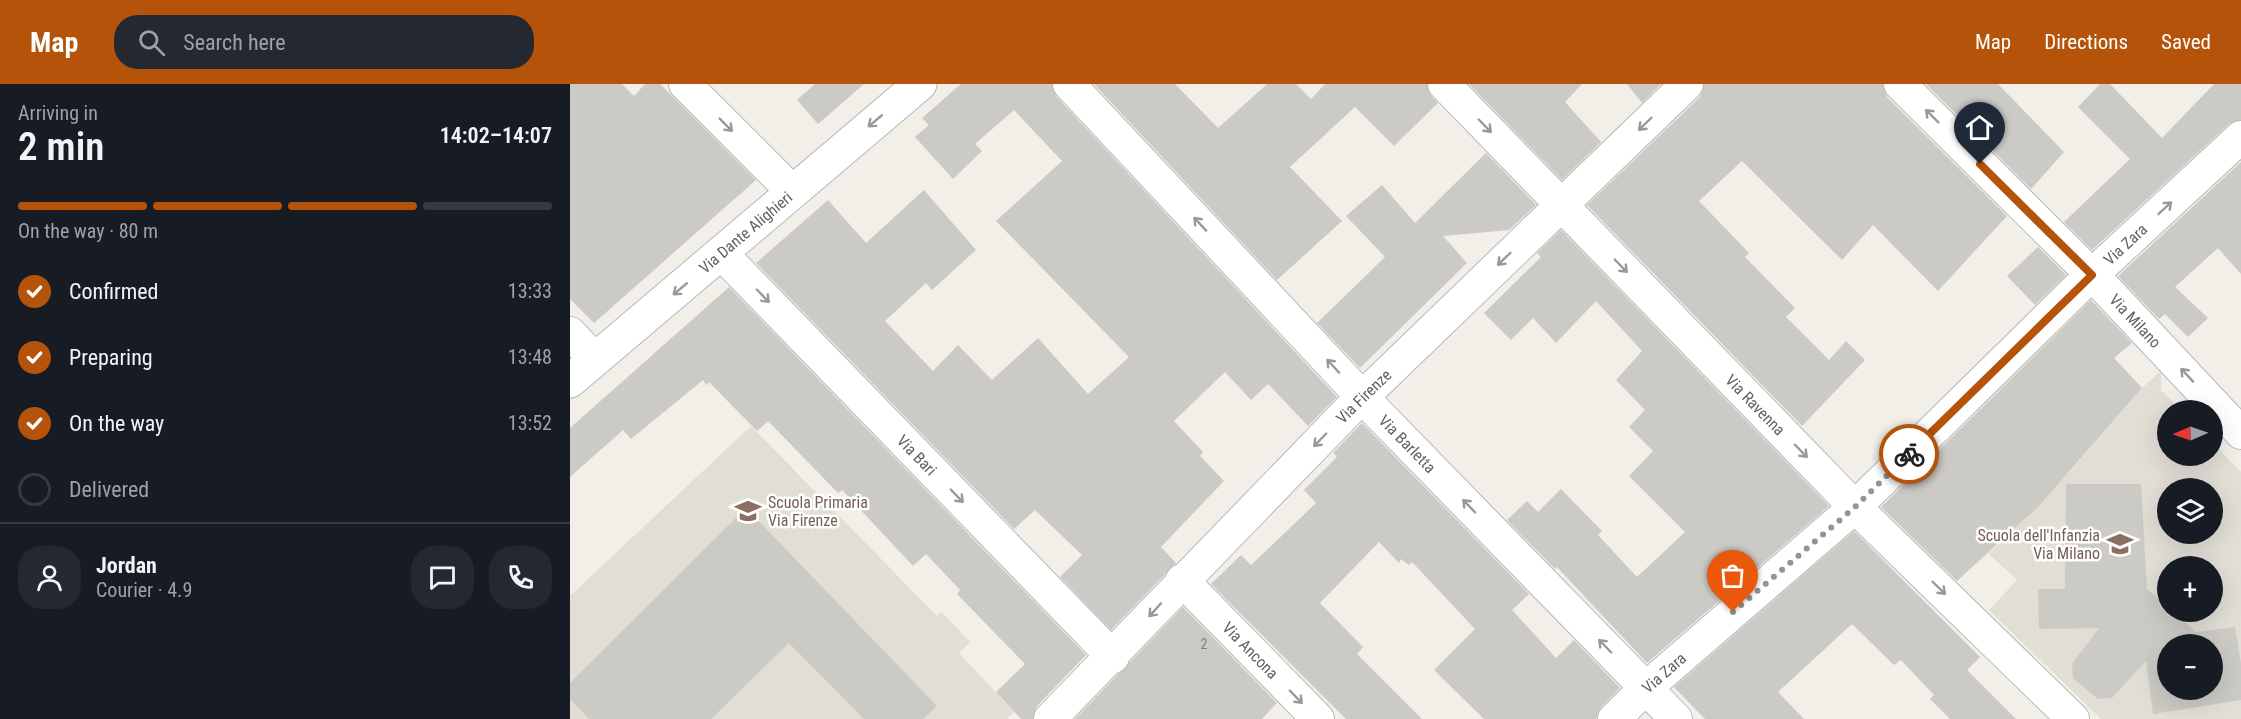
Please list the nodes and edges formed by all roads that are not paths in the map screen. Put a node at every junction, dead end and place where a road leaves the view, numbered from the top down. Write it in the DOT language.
graph roads {
  1 [pos="685,84"];
  2 [pos="920,84"];
  3 [pos="1069,84"];
  4 [pos="1444,84"];
  5 [pos="1688,84"];
  6 [pos="1900,84"];
  7 [pos="2241,137"];
  8 [pos="792,191"];
  9 [pos="1562,204"];
  10 [pos="722,254"];
  11 [pos="2092,275"];
  12 [pos="570,333"];
  13 [pos="595,359"];
  14 [pos="570,381"];
  15 [pos="1362,397"];
  16 [pos="2241,433"];
  17 [pos="1855,507"];
  18 [pos="1182,580"];
  19 [pos="1113,657"];
  20 [pos="1646,688"];
  21 [pos="1050,719"];
  22 [pos="1318,719"];
  23 [pos="1614,719"];
  24 [pos="1676,719"];
  25 [pos="2073,719"];
  1 -- 8 [label="street, one-way"];
  2 -- 8 [label="street, Via Dante Alighieri, one-way"];
  15 -- 3 [label="street, Via Barletta, one-way"];
  4 -- 9 [label="street, Via Ravenna, one-way"];
  5 -- 9 [label="street, Via Firenze, one-way"];
  11 -- 6 [label="street, Via Milano, one-way"];
  11 -- 7 [label="street, Via Zara, one-way"];
  8 -- 10 [label="street, Via Dante Alighieri"];
  9 -- 15 [label="street, Via Firenze, one-way"];
  9 -- 17 [label="street, Via Ravenna, one-way"];
  10 -- 13 [label="street, Via Dante Alighieri, one-way"];
  10 -- 19 [label="street, Via Bari, one-way"];
  16 -- 11 [label="street, Via Milano, one-way"];
  11 -- 17 [label="street, Via Zara"];
  12 -- 13 [label="street"];
  13 -- 14 [label="street, Via Dante Alighieri"];
  15 -- 18 [label="street, Via Firenze, one-way"];
  20 -- 15 [label="street, Via Barletta, one-way"];
  17 -- 20 [label="street, Via Zara"];
  17 -- 25 [label="street, Via Ravenna, one-way"];
  18 -- 19 [label="street, Via Firenze, one-way"];
  18 -- 22 [label="street, Via Ancona, one-way"];
  19 -- 21 [label="street, Via Firenze"];
  20 -- 23 [label="street, Via Zara"];
  20 -- 24 [label="street, Via Barletta"];
}
